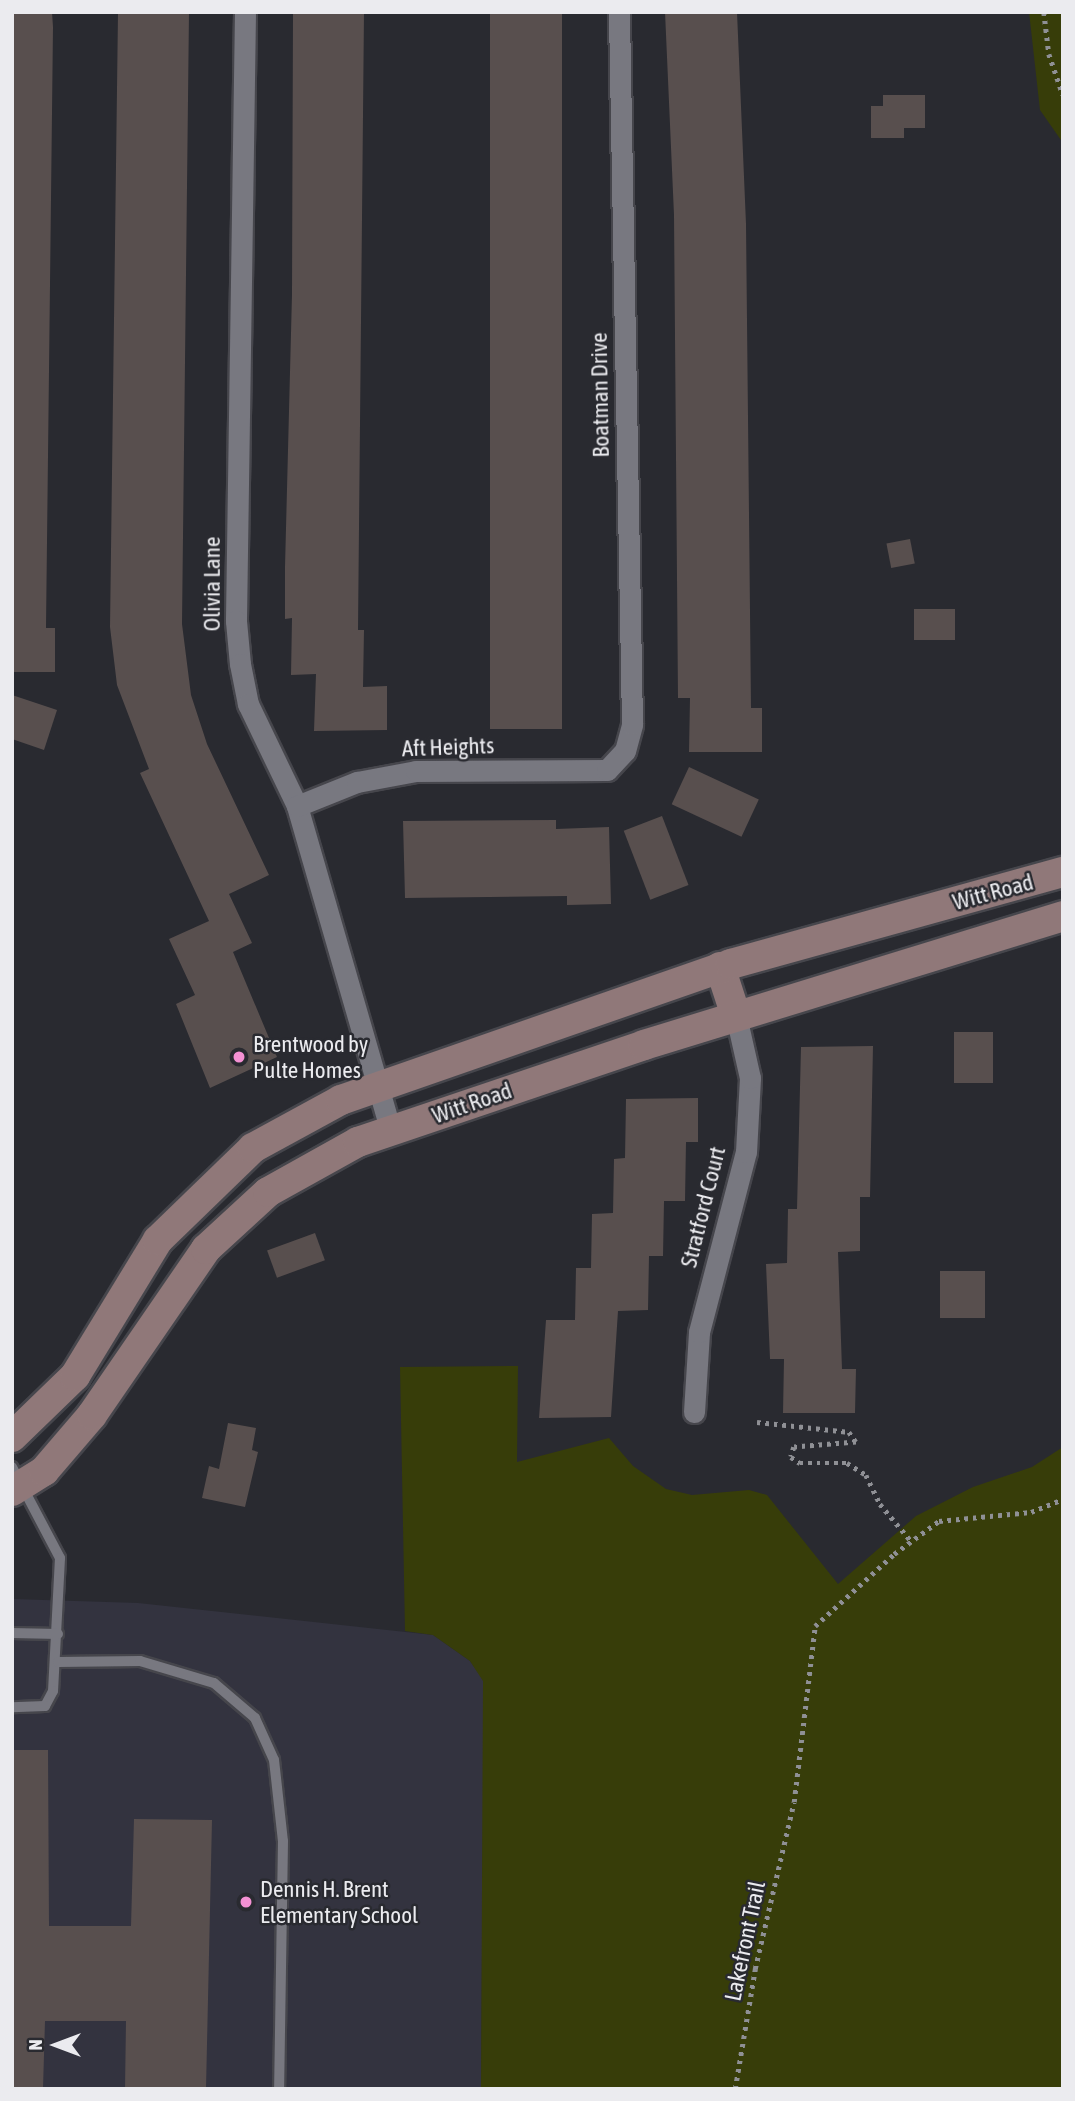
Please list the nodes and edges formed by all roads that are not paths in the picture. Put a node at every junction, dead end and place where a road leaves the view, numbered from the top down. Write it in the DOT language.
graph roads {
  1 [pos="245,12"];
  2 [pos="619,12"];
  3 [pos="607,770"];
  4 [pos="297,806"];
  5 [pos="1063,872"];
  6 [pos="1063,916"];
  7 [pos="720,967"];
  8 [pos="736,1016"];
  9 [pos="375,1088"];
  10 [pos="391,1131"];
  11 [pos="109,1320"];
  12 [pos="141,1344"];
  13 [pos="694,1412"];
  14 [pos="12,1437"];
  15 [pos="16,1480"];
  16 [pos="12,1633"];
  17 [pos="58,1634"];
  18 [pos="58,1662"];
  19 [pos="12,1707"];
  20 [pos="279,2089"];
  1 -- 4 [label="street, Olivia Lane"];
  2 -- 3 [label="street, Boatman Drive"];
  3 -- 4 [label="street, Aft Heights"];
  4 -- 9 [label="street, Olivia Lane"];
  5 -- 7 [label="street, Witt Road"];
  6 -- 8 [label="street, Witt Road"];
  7 -- 8 [label="street"];
  7 -- 9 [label="street, Witt Road"];
  8 -- 10 [label="street, Witt Road"];
  8 -- 13 [label="street, Stratford Court"];
  9 -- 10 [label="street, Olivia Lane"];
  9 -- 11 [label="street, Witt Road"];
  10 -- 12 [label="street, Witt Road"];
  11 -- 12 [label="street"];
  11 -- 14 [label="street, Witt Road"];
  12 -- 15 [label="street, Witt Road"];
  15 -- 17 [label="lane"];
  16 -- 17 [label="lane"];
  17 -- 18 [label="lane"];
  18 -- 19 [label="lane"];
  18 -- 20 [label="lane"];
}
